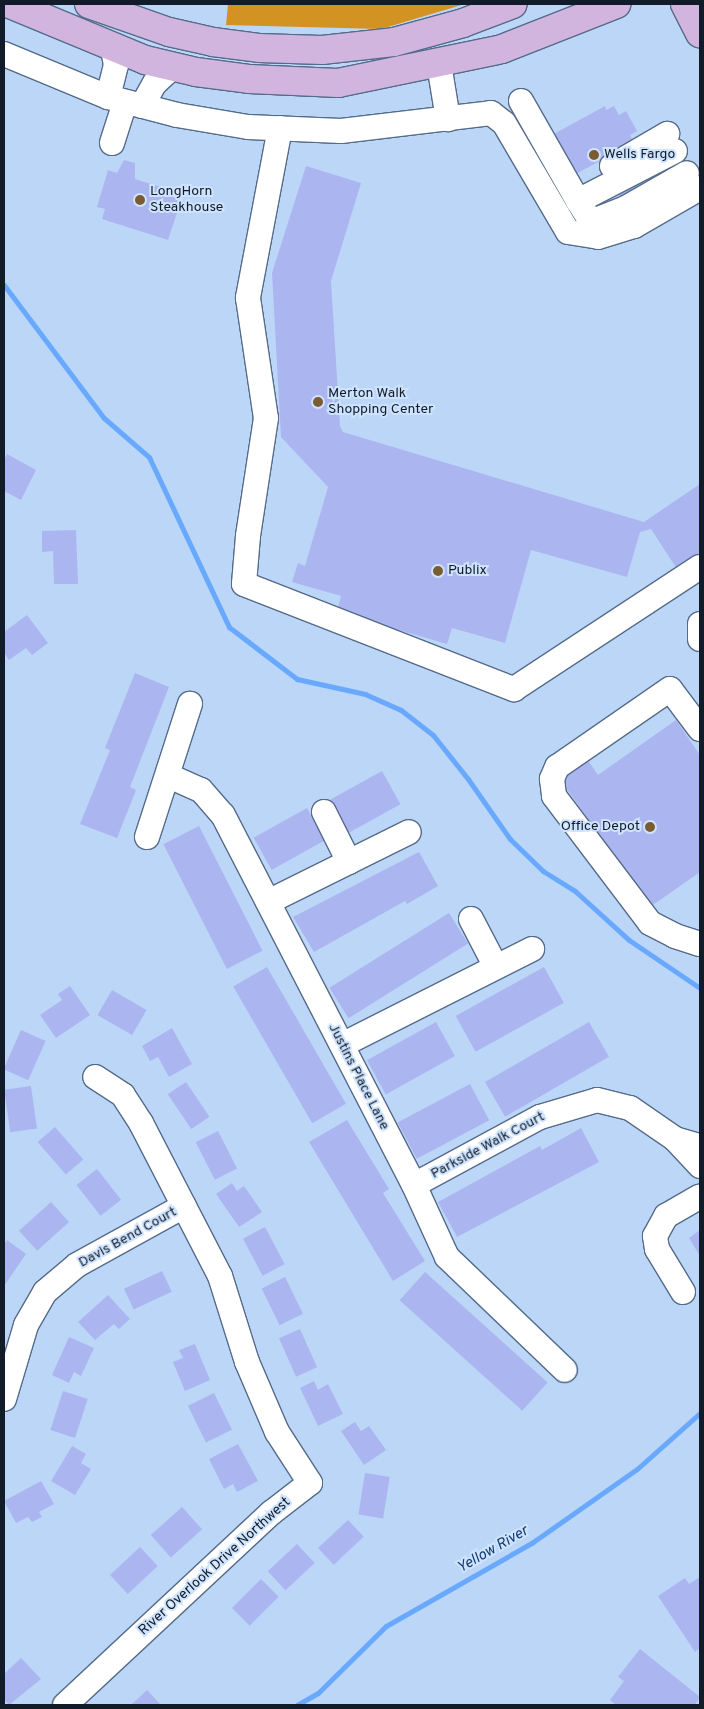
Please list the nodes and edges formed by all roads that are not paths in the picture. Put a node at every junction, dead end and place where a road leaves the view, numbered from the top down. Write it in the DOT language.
graph roads {
  1 [pos="10,4"];
  2 [pos="89,4"];
  3 [pos="513,4"];
  4 [pos="616,4"];
  5 [pos="685,4"];
  6 [pos="700,33"];
  7 [pos="113,50"];
  8 [pos="4,54"];
  9 [pos="439,64"];
  10 [pos="173,67"];
  11 [pos="521,100"];
  12 [pos="125,102"];
  13 [pos="448,119"];
  14 [pos="280,128"];
  15 [pos="112,143"];
  16 [pos="684,166"];
  17 [pos="578,201"];
  18 [pos="700,567"];
  19 [pos="700,624"];
  20 [pos="700,639"];
  21 [pos="190,704"];
  22 [pos="700,729"];
  23 [pos="169,776"];
  24 [pos="324,812"];
  25 [pos="409,832"];
  26 [pos="147,837"];
  27 [pos="349,862"];
  28 [pos="268,902"];
  29 [pos="471,920"];
  30 [pos="700,944"];
  31 [pos="532,950"];
  32 [pos="496,967"];
  33 [pos="342,1046"];
  34 [pos="94,1078"];
  35 [pos="675,1140"];
  36 [pos="700,1146"];
  37 [pos="700,1166"];
  38 [pos="414,1185"];
  39 [pos="700,1196"];
  40 [pos="184,1206"];
  41 [pos="683,1292"];
  42 [pos="565,1370"];
  43 [pos="4,1399"];
  44 [pos="65,1705"];
  1 -- 7 [label="main road"];
  2 -- 3 [label="main road"];
  4 -- 9 [label="main road"];
  5 -- 6 [label="main road"];
  7 -- 10 [label="main road"];
  7 -- 12 [label="street"];
  8 -- 12 [label="street"];
  9 -- 10 [label="main road"];
  9 -- 13 [label="street"];
  10 -- 12 [label="street"];
  11 -- 17 [label="street"];
  12 -- 14 [label="street"];
  12 -- 15 [label="street"];
  13 -- 14 [label="street"];
  13 -- 16 [label="street"];
  14 -- 18 [label="street"];
  16 -- 17 [label="street"];
  16 -- 17 [label="street"];
  19 -- 20 [label="street"];
  21 -- 23 [label="street"];
  22 -- 30 [label="street"];
  23 -- 26 [label="street"];
  23 -- 28 [label="street, Justins Place Lane"];
  24 -- 27 [label="street"];
  25 -- 27 [label="street"];
  27 -- 28 [label="street"];
  28 -- 33 [label="street, Justins Place Lane"];
  29 -- 32 [label="street"];
  31 -- 32 [label="street"];
  32 -- 33 [label="street"];
  33 -- 38 [label="street, Justins Place Lane"];
  34 -- 40 [label="street, River Overlook Drive Northwest"];
  35 -- 36 [label="street, Parkside Walk Court"];
  35 -- 37 [label="street"];
  35 -- 38 [label="street, Parkside Walk Court"];
  38 -- 42 [label="street, Justins Place Lane"];
  39 -- 41 [label="street"];
  40 -- 43 [label="street, Davis Bend Court"];
  40 -- 44 [label="street, River Overlook Drive Northwest"];
}
